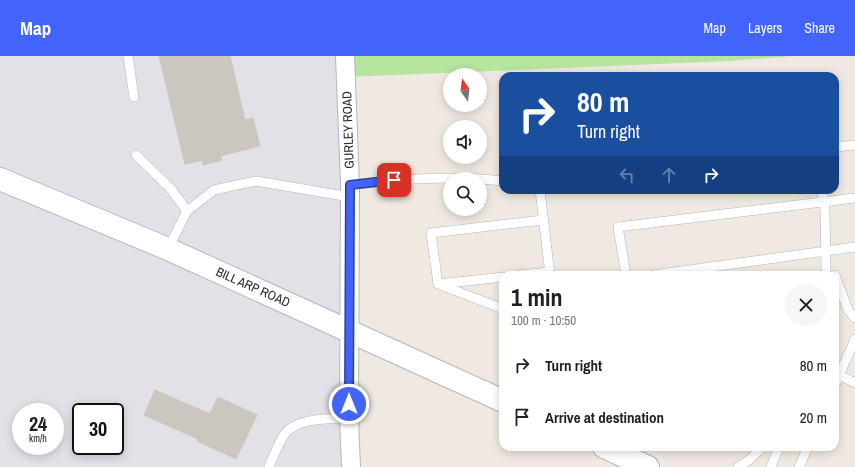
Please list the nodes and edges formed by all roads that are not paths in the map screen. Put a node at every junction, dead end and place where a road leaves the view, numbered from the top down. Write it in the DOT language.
graph roads {
  1 [pos="128,56"];
  2 [pos="345,56"];
  3 [pos="134,97"];
  4 [pos="855,145"];
  5 [pos="839,147"];
  6 [pos="136,154"];
  7 [pos="0,178"];
  8 [pos="499,181"];
  9 [pos="350,191"];
  10 [pos="541,194"];
  11 [pos="823,194"];
  12 [pos="855,198"];
  13 [pos="824,202"];
  14 [pos="187,211"];
  15 [pos="544,220"];
  16 [pos="855,247"];
  17 [pos="168,249"];
  18 [pos="826,250"];
  19 [pos="550,271"];
  20 [pos="625,271"];
  21 [pos="681,271"];
  22 [pos="826,271"];
  23 [pos="834,271"];
  24 [pos="499,277"];
  25 [pos="438,284"];
  26 [pos="839,286"];
  27 [pos="499,307"];
  28 [pos="855,318"];
  29 [pos="350,331"];
  30 [pos="855,339"];
  31 [pos="839,375"];
  32 [pos="855,383"];
  33 [pos="499,399"];
  34 [pos="349,418"];
  35 [pos="613,451"];
  36 [pos="758,451"];
  37 [pos="778,451"];
  38 [pos="806,451"];
  39 [pos="804,457"];
  40 [pos="269,466"];
  41 [pos="351,467"];
  42 [pos="648,467"];
  43 [pos="738,467"];
  44 [pos="771,467"];
  45 [pos="799,467"];
  46 [pos="805,467"];
  1 -- 3 [label="lane"];
  2 -- 9 [label="street, GURLEY ROAD"];
  4 -- 5 [label="lane"];
  6 -- 14 [label="lane"];
  7 -- 17 [label="main road, BILL ARP ROAD"];
  8 -- 9 [label="lane"];
  9 -- 14 [label="lane"];
  9 -- 29 [label="street, GURLEY ROAD"];
  10 -- 15 [label="lane"];
  11 -- 13 [label="lane"];
  12 -- 13 [label="lane"];
  13 -- 18 [label="lane"];
  13 -- 20 [label="lane"];
  14 -- 17 [label="lane"];
  15 -- 19 [label="lane"];
  15 -- 25 [label="lane"];
  16 -- 18 [label="lane"];
  17 -- 29 [label="main road, BILL ARP ROAD"];
  18 -- 21 [label="lane"];
  18 -- 22 [label="lane"];
  18 -- 23 [label="lane"];
  24 -- 25 [label="lane"];
  25 -- 27 [label="lane"];
  26 -- 28 [label="lane"];
  29 -- 33 [label="main road, BILL ARP ROAD"];
  29 -- 34 [label="street, GURLEY ROAD"];
  30 -- 31 [label="lane"];
  31 -- 32 [label="lane"];
  34 -- 40 [label="lane"];
  34 -- 41 [label="street, GURLEY ROAD"];
  35 -- 42 [label="main road"];
  36 -- 43 [label="lane"];
  37 -- 44 [label="lane"];
  38 -- 39 [label="lane"];
  39 -- 45 [label="lane"];
  39 -- 46 [label="lane"];
}
